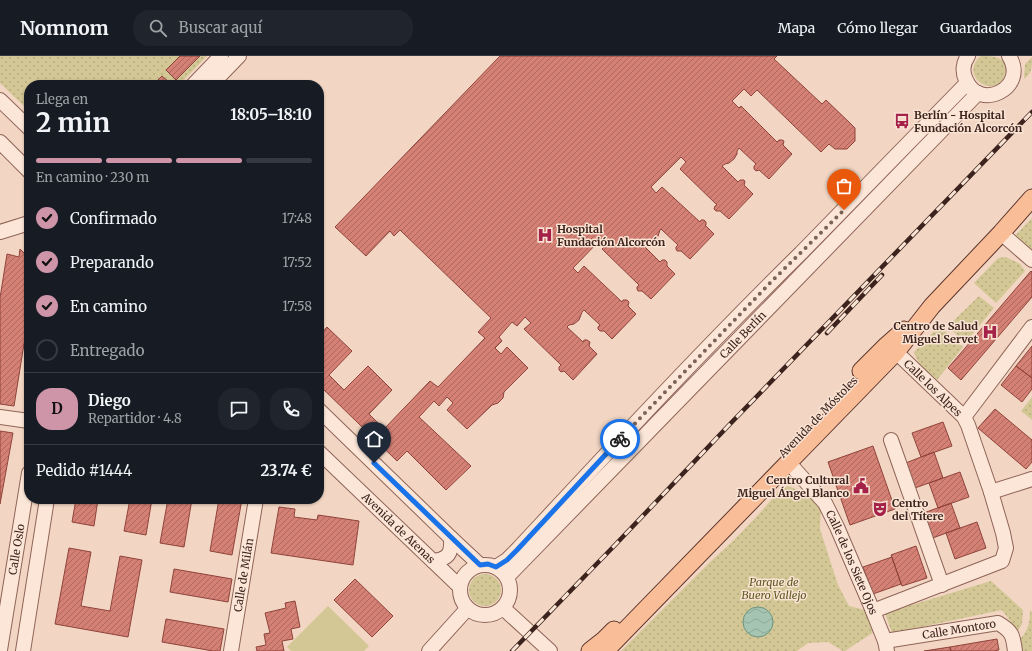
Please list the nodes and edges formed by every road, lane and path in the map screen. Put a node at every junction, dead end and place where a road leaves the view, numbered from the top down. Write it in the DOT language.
graph roads {
  1 [pos="221,56"];
  2 [pos="239,56"];
  3 [pos="966,57"];
  4 [pos="1012,57"];
  5 [pos="198,80"];
  6 [pos="216,80"];
  7 [pos="967,83"];
  8 [pos="978,93"];
  9 [pos="0,100"];
  10 [pos="24,123"];
  11 [pos="0,142"];
  12 [pos="24,163"];
  13 [pos="1032,198"];
  14 [pos="24,225"];
  15 [pos="0,232"];
  16 [pos="1001,233"];
  17 [pos="1032,260"];
  18 [pos="932,306"];
  19 [pos="1032,327"];
  20 [pos="896,352"];
  21 [pos="324,415"];
  22 [pos="0,417"];
  23 [pos="964,417"];
  24 [pos="24,420"];
  25 [pos="891,440"];
  26 [pos="324,457"];
  27 [pos="789,463"];
  28 [pos="1032,479"];
  29 [pos="991,492"];
  30 [pos="24,504"];
  31 [pos="46,504"];
  32 [pos="255,504"];
  33 [pos="452,538"];
  34 [pos="433,561"];
  35 [pos="480,565"];
  36 [pos="496,567"];
  37 [pos="507,577"];
  38 [pos="942,584"];
  39 [pos="460,587"];
  40 [pos="503,608"];
  41 [pos="467,609"];
  42 [pos="873,611"];
  43 [pos="886,646"];
  44 [pos="0,650"];
  45 [pos="23,651"];
  46 [pos="231,651"];
  47 [pos="428,651"];
  48 [pos="550,651"];
  49 [pos="590,651"];
  50 [pos="607,651"];
  51 [pos="1015,651"];
  1 -- 5 [label="street"];
  2 -- 6 [label="street"];
  3 -- 7 [label="street"];
  4 -- 8 [label="street"];
  7 -- 8 [label="street"];
  7 -- 36 [label="street, Calle Berlín"];
  8 -- 37 [label="street, Calle Berlín"];
  9 -- 10 [label="street"];
  11 -- 12 [label="street"];
  13 -- 16 [label="main road, Avenida de Móstoles"];
  14 -- 15 [label="street"];
  16 -- 17 [label="street"];
  16 -- 18 [label="main road, Avenida de Móstoles"];
  18 -- 20 [label="main road, Avenida de Móstoles"];
  18 -- 49 [label="main road, Avenida de Móstoles"];
  19 -- 23 [label="street"];
  20 -- 23 [label="street, Calle los Alpes"];
  20 -- 27 [label="main road, Avenida de Móstoles"];
  21 -- 33 [label="street"];
  22 -- 24 [label="street"];
  23 -- 29 [label="street, Calle los Alpes"];
  25 -- 38 [label="street"];
  26 -- 34 [label="street, Avenida de Atenas"];
  27 -- 42 [label="street, Calle de los Siete Ojos"];
  27 -- 50 [label="main road, Avenida de Móstoles"];
  28 -- 29 [label="street"];
  29 -- 38 [label="street, Calle los Alpes"];
  30 -- 44 [label="street, Calle Oslo"];
  31 -- 45 [label="street, Calle Oslo"];
  32 -- 46 [label="street, Calle de Milán"];
  33 -- 34 [label="street"];
  33 -- 35 [label="street"];
  34 -- 39 [label="street, Avenida de Atenas"];
  35 -- 36 [label="street"];
  35 -- 39 [label="street"];
  36 -- 37 [label="street"];
  37 -- 40 [label="street"];
  38 -- 42 [label="street, Calle los Alpes"];
  39 -- 41 [label="street"];
  40 -- 41 [label="street"];
  40 -- 48 [label="street"];
  41 -- 47 [label="street"];
  42 -- 43 [label="street, Calle de los Siete Ojos"];
  43 -- 51 [label="street, Calle Montoro"];
}
